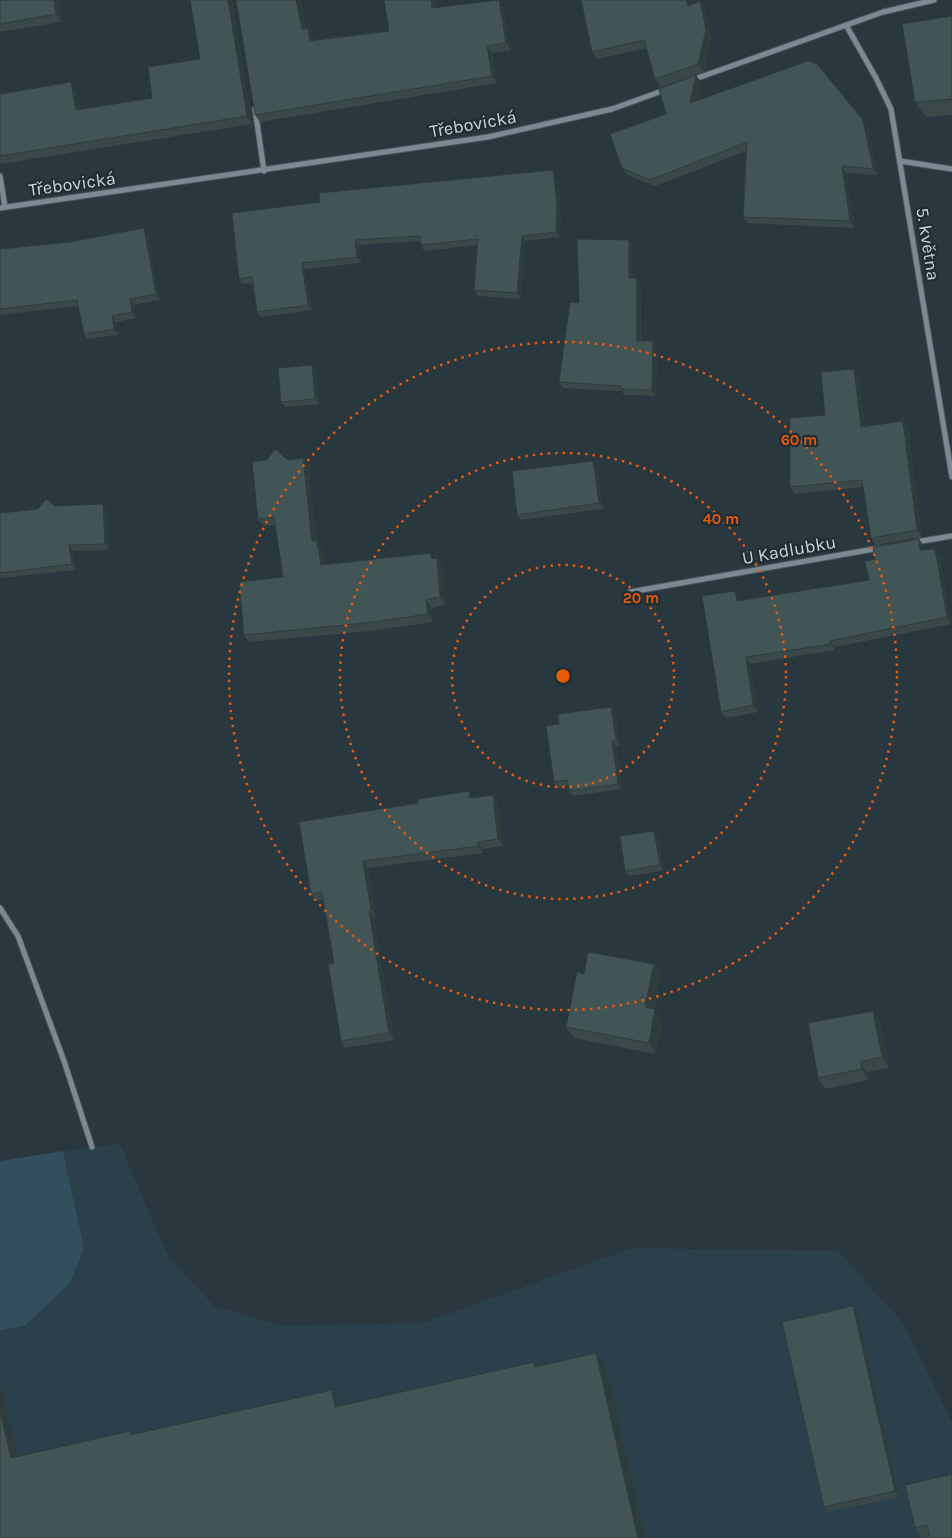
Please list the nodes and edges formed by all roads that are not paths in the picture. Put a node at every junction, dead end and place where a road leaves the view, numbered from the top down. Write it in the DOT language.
graph roads {
  1 [pos="934,0"];
  2 [pos="846,25"];
  3 [pos="686,82"];
  4 [pos="667,89"];
  5 [pos="254,106"];
  6 [pos="900,161"];
  7 [pos="952,169"];
  8 [pos="264,171"];
  9 [pos="0,176"];
  10 [pos="3,207"];
  11 [pos="952,477"];
  12 [pos="952,536"];
  13 [pos="913,543"];
  14 [pos="884,548"];
  15 [pos="630,592"];
  16 [pos="0,908"];
  17 [pos="92,1148"];
  1 -- 2 [label="street"];
  2 -- 3 [label="street"];
  2 -- 6 [label="street, 5. května"];
  4 -- 8 [label="street, Třebovická"];
  5 -- 8 [label="street"];
  6 -- 7 [label="street"];
  6 -- 11 [label="street, 5. května"];
  8 -- 10 [label="street, Třebovická"];
  9 -- 10 [label="street"];
  12 -- 13 [label="street"];
  14 -- 15 [label="street, U Kadlubku"];
  16 -- 17 [label="street"];
}
